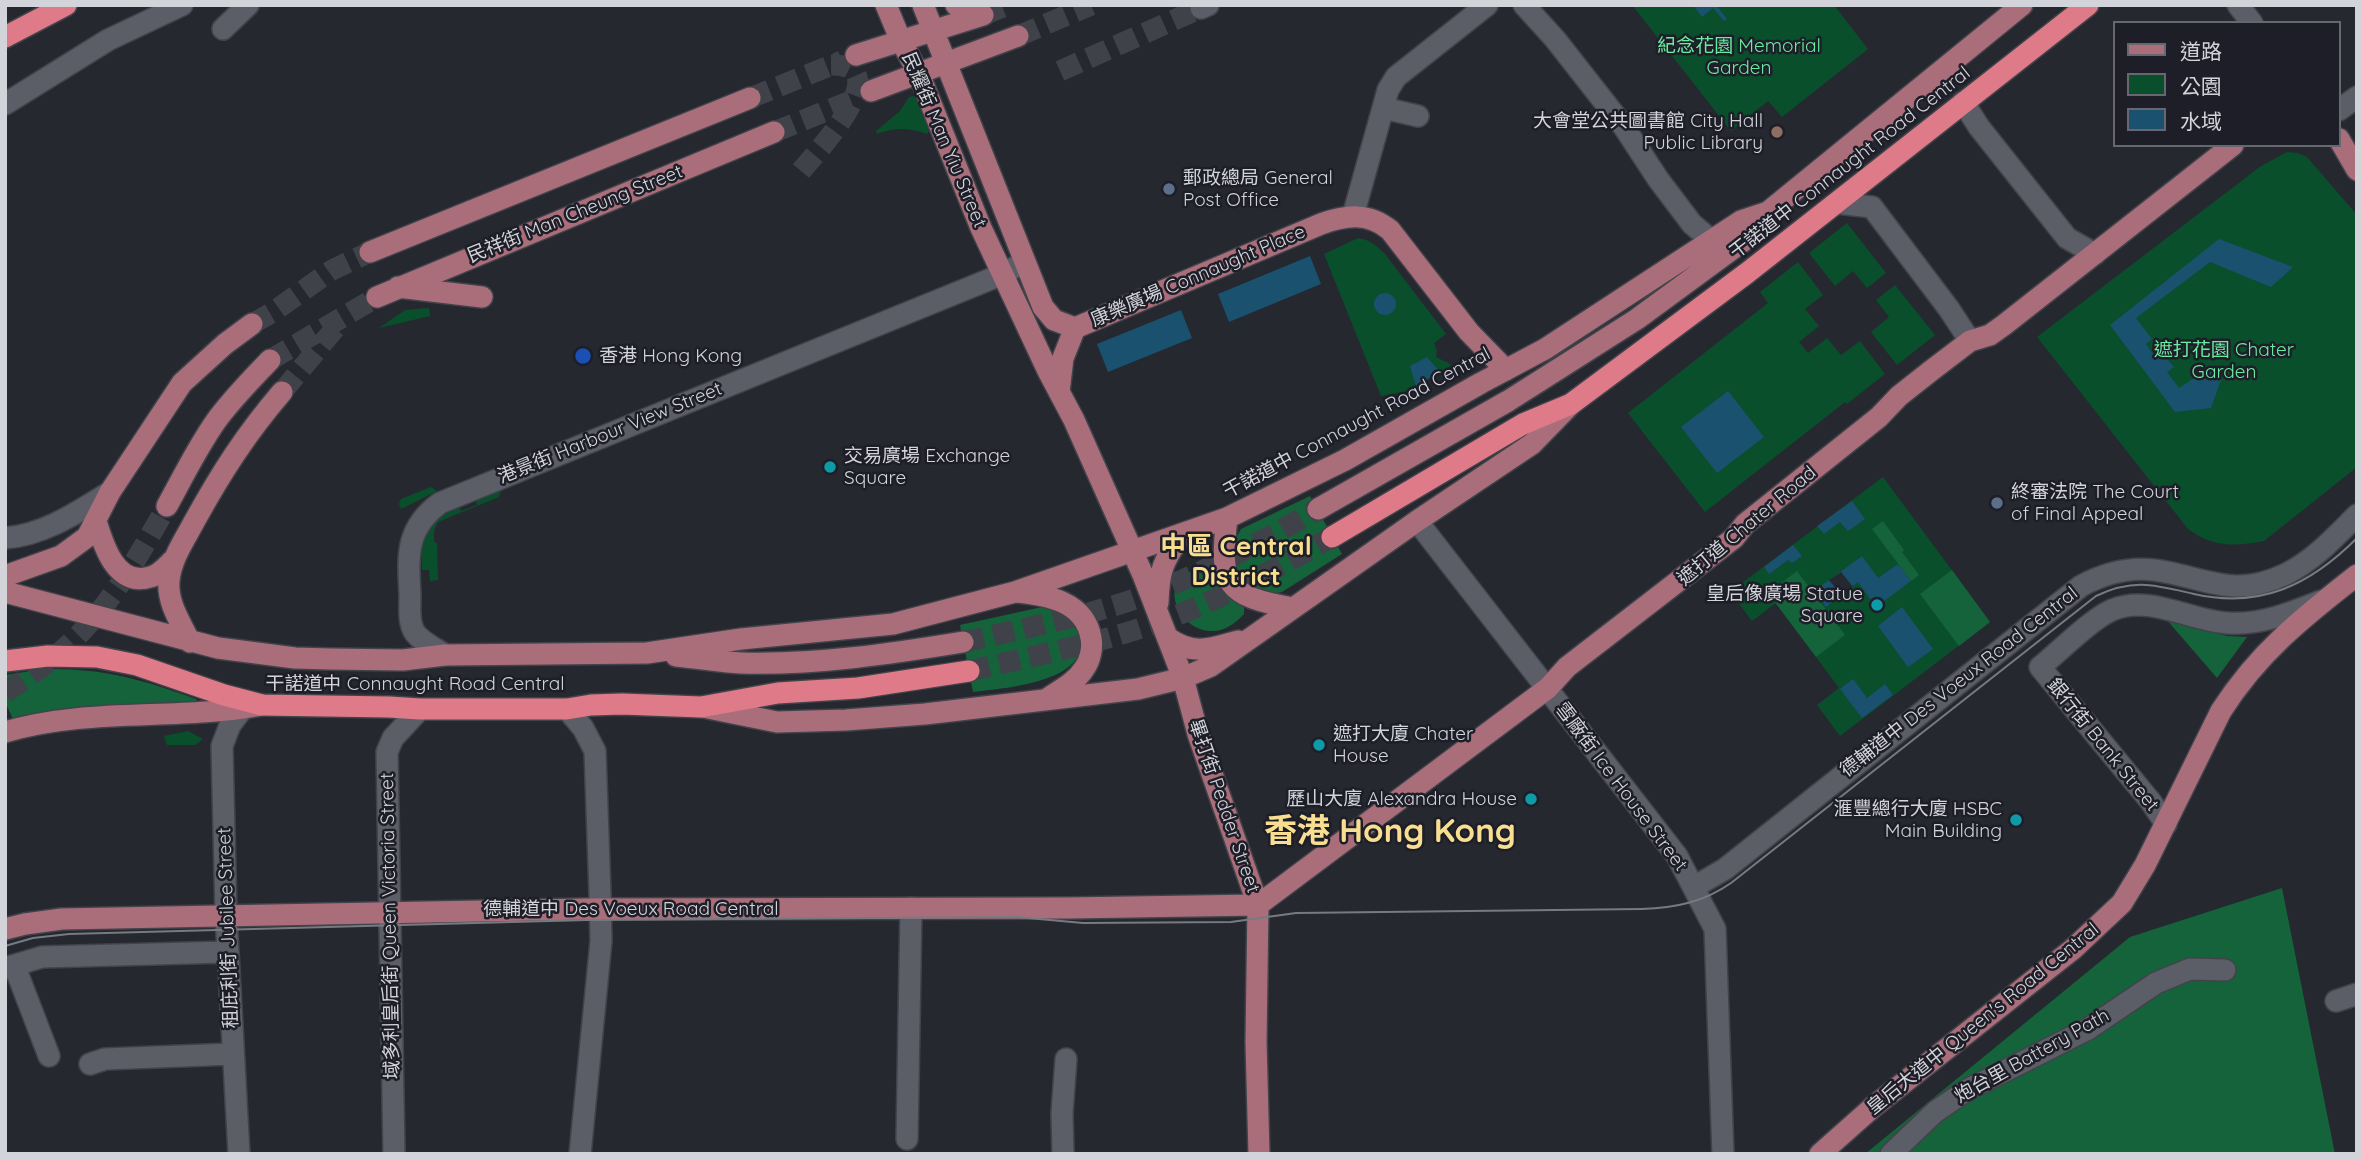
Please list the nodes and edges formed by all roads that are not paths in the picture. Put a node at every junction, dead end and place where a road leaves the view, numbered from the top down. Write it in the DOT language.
graph roads {
  1 [pos="66,5"];
  2 [pos="182,5"];
  3 [pos="248,5"];
  4 [pos="886,5"];
  5 [pos="923,5"];
  6 [pos="956,5"];
  7 [pos="1488,5"];
  8 [pos="1524,5"];
  9 [pos="2022,5"];
  10 [pos="2088,5"];
  11 [pos="2238,5"];
  12 [pos="2250,21"];
  13 [pos="223,29"];
  14 [pos="15,32"];
  15 [pos="933,32"];
  16 [pos="1018,36"];
  17 [pos="901,41"];
  18 [pos="5,46"];
  19 [pos="856,55"];
  20 [pos="945,64"];
  21 [pos="919,74"];
  22 [pos="871,92"];
  23 [pos="2357,97"];
  24 [pos="750,98"];
  25 [pos="1963,102"];
  26 [pos="5,104"];
  27 [pos="1383,108"];
  28 [pos="2341,109"];
  29 [pos="1418,116"];
  30 [pos="774,132"];
  31 [pos="2341,142"];
  32 [pos="2230,147"];
  33 [pos="2357,170"];
  34 [pos="1837,203"];
  35 [pos="1768,212"];
  36 [pos="1353,216"];
  37 [pos="1711,240"];
  38 [pos="370,252"];
  39 [pos="2095,254"];
  40 [pos="1024,262"];
  41 [pos="1003,274"];
  42 [pos="398,286"];
  43 [pos="377,297"];
  44 [pos="482,298"];
  45 [pos="252,324"];
  46 [pos="1075,328"];
  47 [pos="1970,341"];
  48 [pos="270,360"];
  49 [pos="1506,370"];
  50 [pos="282,392"];
  51 [pos="1059,392"];
  52 [pos="1571,404"];
  53 [pos="110,492"];
  54 [pos="167,506"];
  55 [pos="1318,509"];
  56 [pos="2357,515"];
  57 [pos="1227,518"];
  58 [pos="96,520"];
  59 [pos="1417,521"];
  60 [pos="1182,534"];
  61 [pos="1332,537"];
  62 [pos="5,538"];
  63 [pos="1133,552"];
  64 [pos="172,561"];
  65 [pos="2357,575"];
  66 [pos="5,576"];
  67 [pos="5,592"];
  68 [pos="1015,592"];
  69 [pos="2322,600"];
  70 [pos="1293,608"];
  71 [pos="1158,614"];
  72 [pos="1168,638"];
  73 [pos="1247,639"];
  74 [pos="190,642"];
  75 [pos="963,642"];
  76 [pos="647,653"];
  77 [pos="445,655"];
  78 [pos="5,661"];
  79 [pos="2040,667"];
  80 [pos="969,671"];
  81 [pos="1183,678"];
  82 [pos="1541,680"];
  83 [pos="1045,700"];
  84 [pos="253,706"];
  85 [pos="701,707"];
  86 [pos="420,709"];
  87 [pos="567,709"];
  88 [pos="5,732"];
  89 [pos="2166,824"];
  90 [pos="1695,887"];
  91 [pos="1258,905"];
  92 [pos="911,908"];
  93 [pos="600,909"];
  94 [pos="390,912"];
  95 [pos="226,916"];
  96 [pos="5,929"];
  97 [pos="228,952"];
  98 [pos="2225,970"];
  99 [pos="12,972"];
  100 [pos="2357,994"];
  101 [pos="2336,1001"];
  102 [pos="232,1054"];
  103 [pos="49,1056"];
  104 [pos="1066,1059"];
  105 [pos="90,1064"];
  106 [pos="907,1139"];
  107 [pos="239,1154"];
  108 [pos="394,1154"];
  109 [pos="580,1154"];
  110 [pos="1063,1154"];
  111 [pos="1259,1154"];
  112 [pos="1723,1154"];
  113 [pos="1820,1154"];
  114 [pos="1891,1154"];
  1 -- 14 [label="highway"];
  2 -- 26 [label="street"];
  3 -- 13 [label="street"];
  4 -- 17 [label="main road, 民耀街 Man Yiu Street"];
  5 -- 15 [label="main road, 民耀街 Man Yiu Street"];
  6 -- 15 [label="main road"];
  7 -- 27 [label="street"];
  8 -- 37 [label="street"];
  9 -- 35 [label="main road, 干諾道中 Connaught Road Central"];
  10 -- 25 [label="highway, 干諾道中 Connaught Road Central"];
  11 -- 12 [label="street"];
  14 -- 18 [label="highway"];
  15 -- 17 [label="main road"];
  15 -- 20 [label="main road, 民耀街 Man Yiu Street"];
  16 -- 20 [label="main road"];
  17 -- 19 [label="main road"];
  17 -- 21 [label="main road, 民耀街 Man Yiu Street"];
  20 -- 21 [label="main road"];
  20 -- 40 [label="main road, 民耀街 Man Yiu Street"];
  21 -- 22 [label="main road"];
  21 -- 41 [label="main road, 民耀街 Man Yiu Street"];
  23 -- 28 [label="street"];
  24 -- 38 [label="main road"];
  25 -- 34 [label="highway, 干諾道中 Connaught Road Central"];
  25 -- 39 [label="street"];
  27 -- 29 [label="street"];
  27 -- 36 [label="street"];
  30 -- 42 [label="main road, 民祥街 Man Cheung Street"];
  31 -- 33 [label="main road"];
  32 -- 39 [label="main road, 遮打道 Chater Road"];
  34 -- 47 [label="street"];
  34 -- 52 [label="highway, 干諾道中 Connaught Road Central"];
  35 -- 37 [label="main road, 干諾道中 Connaught Road Central"];
  35 -- 55 [label="main road, 干諾道中 Connaught Road Central"];
  36 -- 46 [label="main road, 康樂廣場 Connaught Place"];
  36 -- 49 [label="main road"];
  37 -- 49 [label="main road, 干諾道中 Connaught Road Central"];
  39 -- 47 [label="main road, 遮打道 Chater Road"];
  40 -- 41 [label="street, 港景街 Harbour View Street"];
  40 -- 46 [label="main road, 康樂廣場 Connaught Place"];
  41 -- 51 [label="main road"];
  41 -- 77 [label="street, 港景街 Harbour View Street"];
  42 -- 43 [label="main road, 民祥街 Man Cheung Street"];
  42 -- 44 [label="main road"];
  45 -- 53 [label="main road"];
  46 -- 51 [label="main road"];
  47 -- 82 [label="main road, 遮打道 Chater Road"];
  48 -- 54 [label="main road"];
  49 -- 57 [label="main road, 干諾道中 Connaught Road Central"];
  50 -- 64 [label="main road"];
  51 -- 63 [label="main road"];
  52 -- 59 [label="main road, 干諾道中 Connaught Road Central"];
  52 -- 61 [label="highway, 干諾道中 Connaught Road Central"];
  53 -- 58 [label="main road"];
  53 -- 62 [label="street"];
  56 -- 90 [label="street, 德輔道中 Des Voeux Road Central"];
  57 -- 60 [label="main road, 干諾道中 Connaught Road Central"];
  57 -- 70 [label="main road"];
  58 -- 64 [label="main road"];
  58 -- 66 [label="main road"];
  59 -- 70 [label="main road, 干諾道中 Connaught Road Central"];
  59 -- 82 [label="street, 雪廠街 Ice House Street"];
  60 -- 63 [label="main road, 干諾道中 Connaught Road Central"];
  60 -- 71 [label="main road"];
  63 -- 68 [label="main road, 干諾道中 Connaught Road Central"];
  63 -- 71 [label="main road, 畢打街 Pedder Street"];
  64 -- 74 [label="main road"];
  65 -- 69 [label="main road, 皇后大道中 Queen's Road Central"];
  67 -- 74 [label="main road, 干諾道中 Connaught Road Central"];
  68 -- 76 [label="main road, 干諾道中 Connaught Road Central"];
  68 -- 83 [label="main road"];
  69 -- 79 [label="street, 德輔道中 Des Voeux Road Central"];
  69 -- 89 [label="main road, 皇后大道中 Queen's Road Central"];
  70 -- 73 [label="main road, 干諾道中 Connaught Road Central"];
  71 -- 72 [label="main road, 畢打街 Pedder Street"];
  72 -- 73 [label="main road"];
  72 -- 81 [label="main road, 畢打街 Pedder Street"];
  73 -- 81 [label="main road, 干諾道中 Connaught Road Central"];
  74 -- 77 [label="main road, 干諾道中 Connaught Road Central"];
  75 -- 76 [label="main road, 干諾道中 Connaught Road Central"];
  76 -- 77 [label="main road, 干諾道中 Connaught Road Central"];
  78 -- 84 [label="highway"];
  79 -- 89 [label="street, 銀行街 Bank Street"];
  80 -- 85 [label="highway, 干諾道中 Connaught Road Central"];
  81 -- 83 [label="main road, 干諾道中 Connaught Road Central"];
  81 -- 91 [label="main road, 畢打街 Pedder Street"];
  82 -- 90 [label="street, 雪廠街 Ice House Street"];
  82 -- 91 [label="main road, 遮打道 Chater Road"];
  83 -- 85 [label="main road, 干諾道中 Connaught Road Central"];
  84 -- 86 [label="highway, 干諾道中 Connaught Road Central"];
  84 -- 88 [label="main road, 干諾道中 Connaught Road Central"];
  84 -- 95 [label="street, 租庇利街 Jubilee Street"];
  85 -- 87 [label="highway, 干諾道中 Connaught Road Central"];
  86 -- 87 [label="highway, 干諾道中 Connaught Road Central"];
  86 -- 94 [label="street, 域多利皇后街 Queen Victoria Street"];
  87 -- 93 [label="street"];
  89 -- 113 [label="main road, 皇后大道中 Queen's Road Central"];
  90 -- 112 [label="street, 雪廠街 Ice House Street"];
  91 -- 92 [label="main road, 德輔道中 Des Voeux Road Central"];
  91 -- 111 [label="main road, 畢打街 Pedder Street"];
  92 -- 93 [label="main road, 德輔道中 Des Voeux Road Central"];
  92 -- 106 [label="street"];
  93 -- 94 [label="main road, 德輔道中 Des Voeux Road Central"];
  93 -- 109 [label="street"];
  94 -- 95 [label="main road, 德輔道中 Des Voeux Road Central"];
  94 -- 108 [label="street, 域多利皇后街 Queen Victoria Street"];
  95 -- 96 [label="main road, 德輔道中 Des Voeux Road Central"];
  95 -- 97 [label="street, 租庇利街 Jubilee Street"];
  97 -- 99 [label="street"];
  97 -- 102 [label="street, 租庇利街 Jubilee Street"];
  98 -- 114 [label="street, 炮台里 Battery Path"];
  99 -- 103 [label="street"];
  100 -- 101 [label="street"];
  102 -- 105 [label="street"];
  102 -- 107 [label="street, 租庇利街 Jubilee Street"];
  104 -- 110 [label="street"];
}
